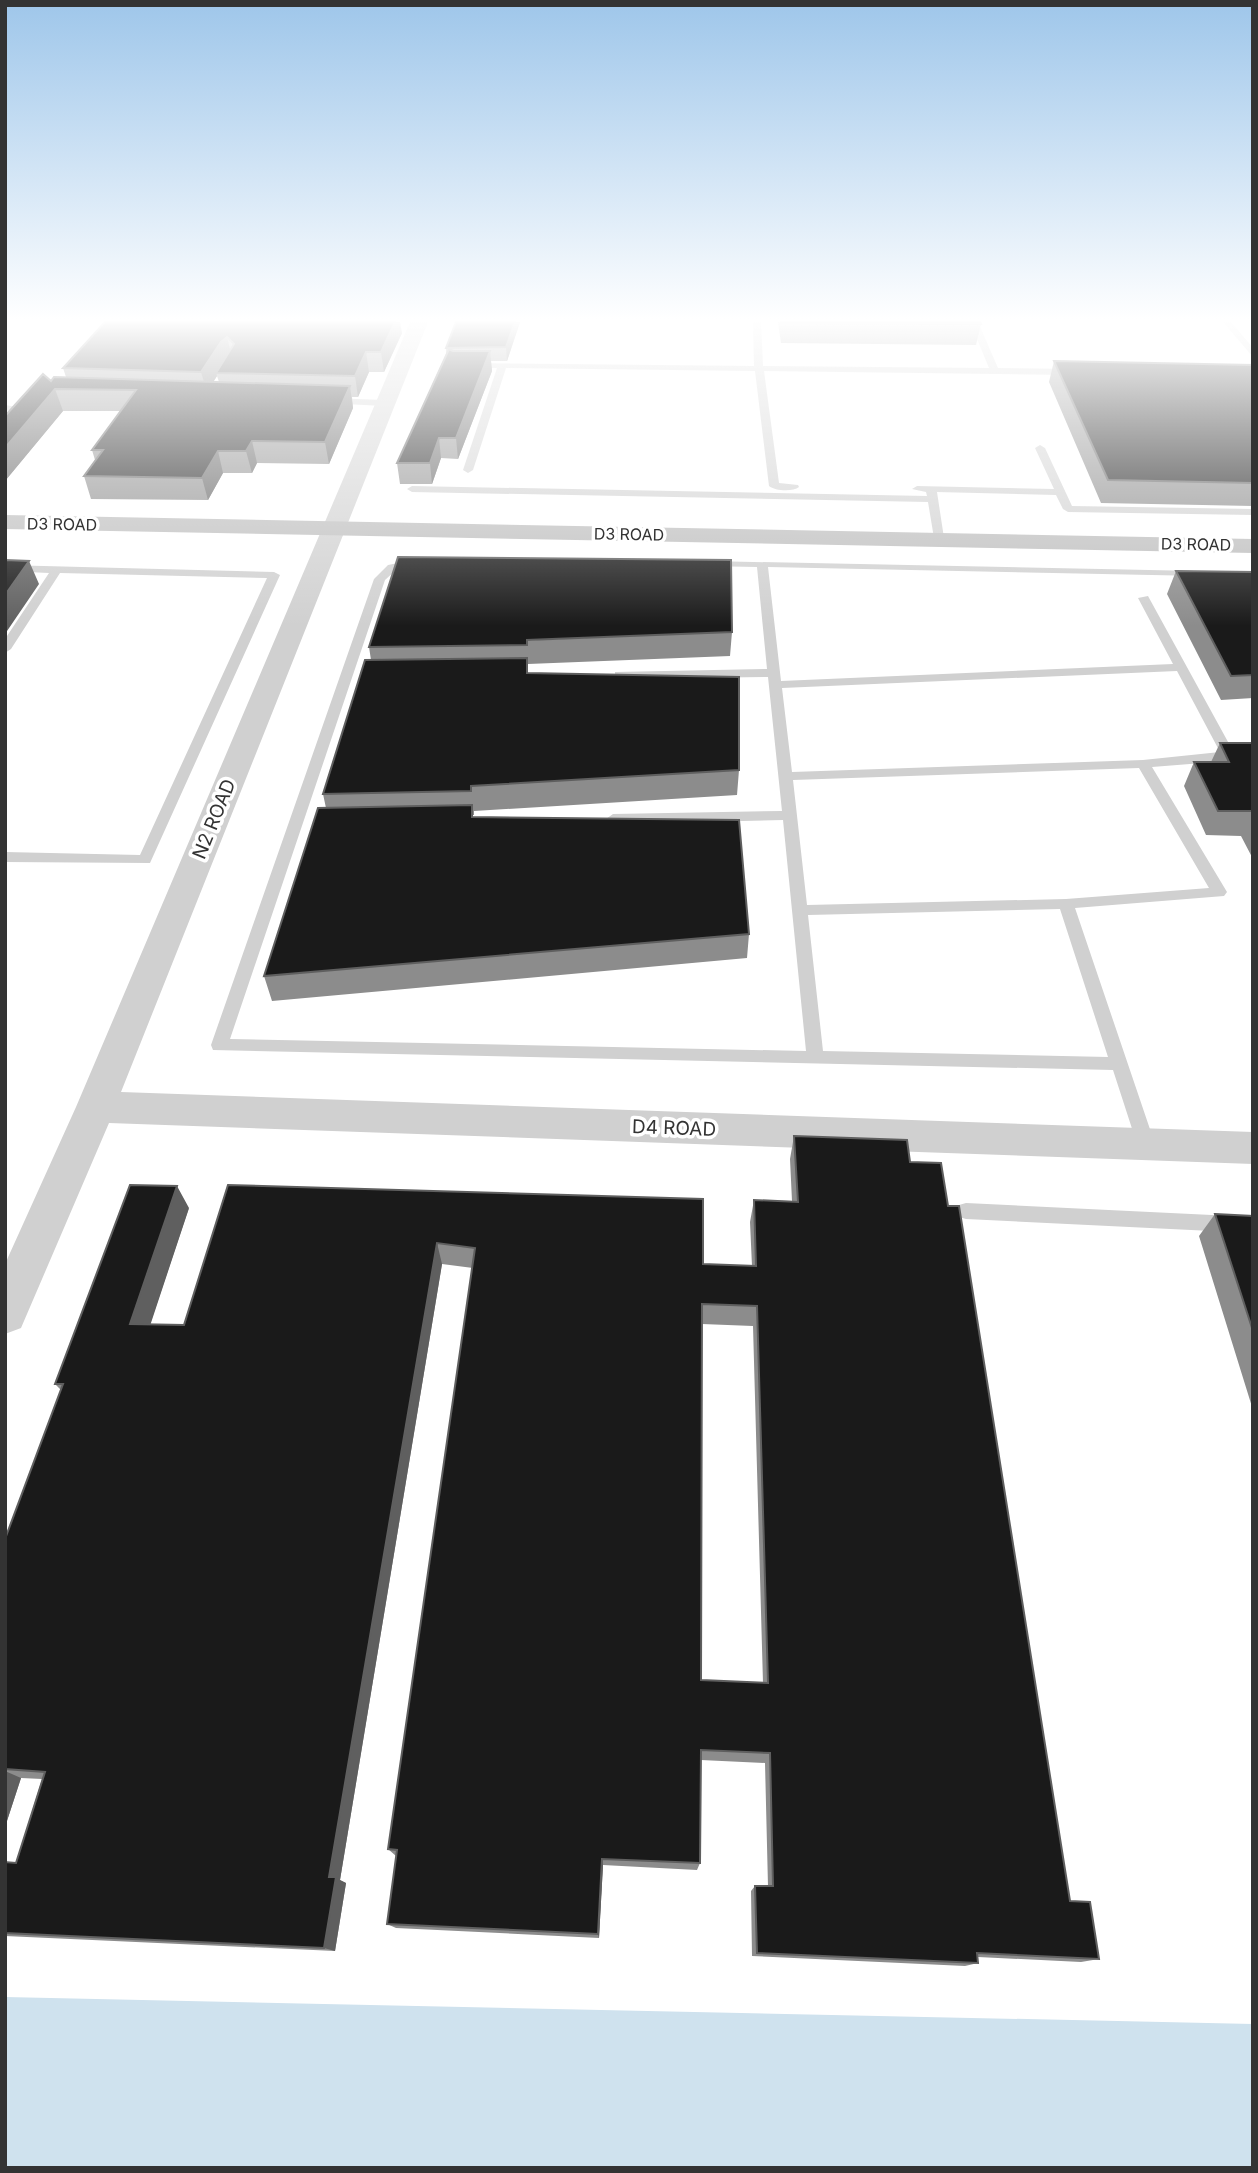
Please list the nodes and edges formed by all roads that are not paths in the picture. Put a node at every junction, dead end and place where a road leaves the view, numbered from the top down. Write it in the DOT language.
graph roads {
  1 [pos="376,423"];
  2 [pos="483,423"];
  3 [pos="767,423"];
  4 [pos="1040,448"];
  5 [pos="468,470"];
  6 [pos="412,489"];
  7 [pos="1060,492"];
  8 [pos="932,494"];
  9 [pos="1253,512"];
  10 [pos="5,522"];
  11 [pos="331,531"];
  12 [pos="939,538"];
  13 [pos="1253,546"];
  14 [pos="441,562"];
  15 [pos="692,564"];
  16 [pos="762,564"];
  17 [pos="5,568"];
  18 [pos="57,569"];
  19 [pos="1212,575"];
  20 [pos="1144,598"];
  21 [pos="5,649"];
  22 [pos="1181,667"];
  23 [pos="608,675"];
  24 [pos="775,679"];
  25 [pos="1228,755"];
  26 [pos="1253,755"];
  27 [pos="1143,764"];
  28 [pos="786,776"];
  29 [pos="790,815"];
  30 [pos="597,820"];
  31 [pos="5,857"];
  32 [pos="1066,904"];
  33 [pos="800,910"];
  34 [pos="815,1057"];
  35 [pos="1118,1064"];
  36 [pos="96,1107"];
  37 [pos="1146,1144"];
  38 [pos="1253,1148"];
  39 [pos="966,1210"];
  40 [pos="1253,1225"];
  41 [pos="5,1314"];
  1 -- 11 [label="street, N2 ROAD"];
  2 -- 5 [label="lane"];
  3 -- 8 [label="lane"];
  4 -- 7 [label="lane"];
  6 -- 8 [label="lane"];
  7 -- 8 [label="lane"];
  7 -- 9 [label="lane"];
  8 -- 12 [label="lane"];
  10 -- 11 [label="main road, D3 ROAD"];
  11 -- 12 [label="main road, D3 ROAD"];
  11 -- 36 [label="street, N2 ROAD"];
  12 -- 13 [label="main road, D3 ROAD"];
  14 -- 34 [label="lane"];
  15 -- 16 [label="lane"];
  16 -- 19 [label="lane"];
  16 -- 24 [label="lane"];
  17 -- 18 [label="lane"];
  18 -- 21 [label="lane"];
  18 -- 31 [label="lane"];
  20 -- 22 [label="lane"];
  22 -- 24 [label="lane"];
  22 -- 25 [label="lane"];
  23 -- 24 [label="lane"];
  24 -- 28 [label="lane"];
  25 -- 26 [label="lane"];
  25 -- 27 [label="lane"];
  27 -- 28 [label="lane"];
  27 -- 32 [label="lane"];
  28 -- 29 [label="lane"];
  29 -- 30 [label="lane"];
  29 -- 33 [label="lane"];
  32 -- 33 [label="lane"];
  32 -- 35 [label="lane"];
  33 -- 34 [label="lane"];
  34 -- 35 [label="lane"];
  35 -- 37 [label="lane"];
  36 -- 37 [label="street, D4 ROAD"];
  36 -- 41 [label="street, N2 ROAD"];
  37 -- 38 [label="street, D4 ROAD"];
  39 -- 40 [label="lane"];
}
